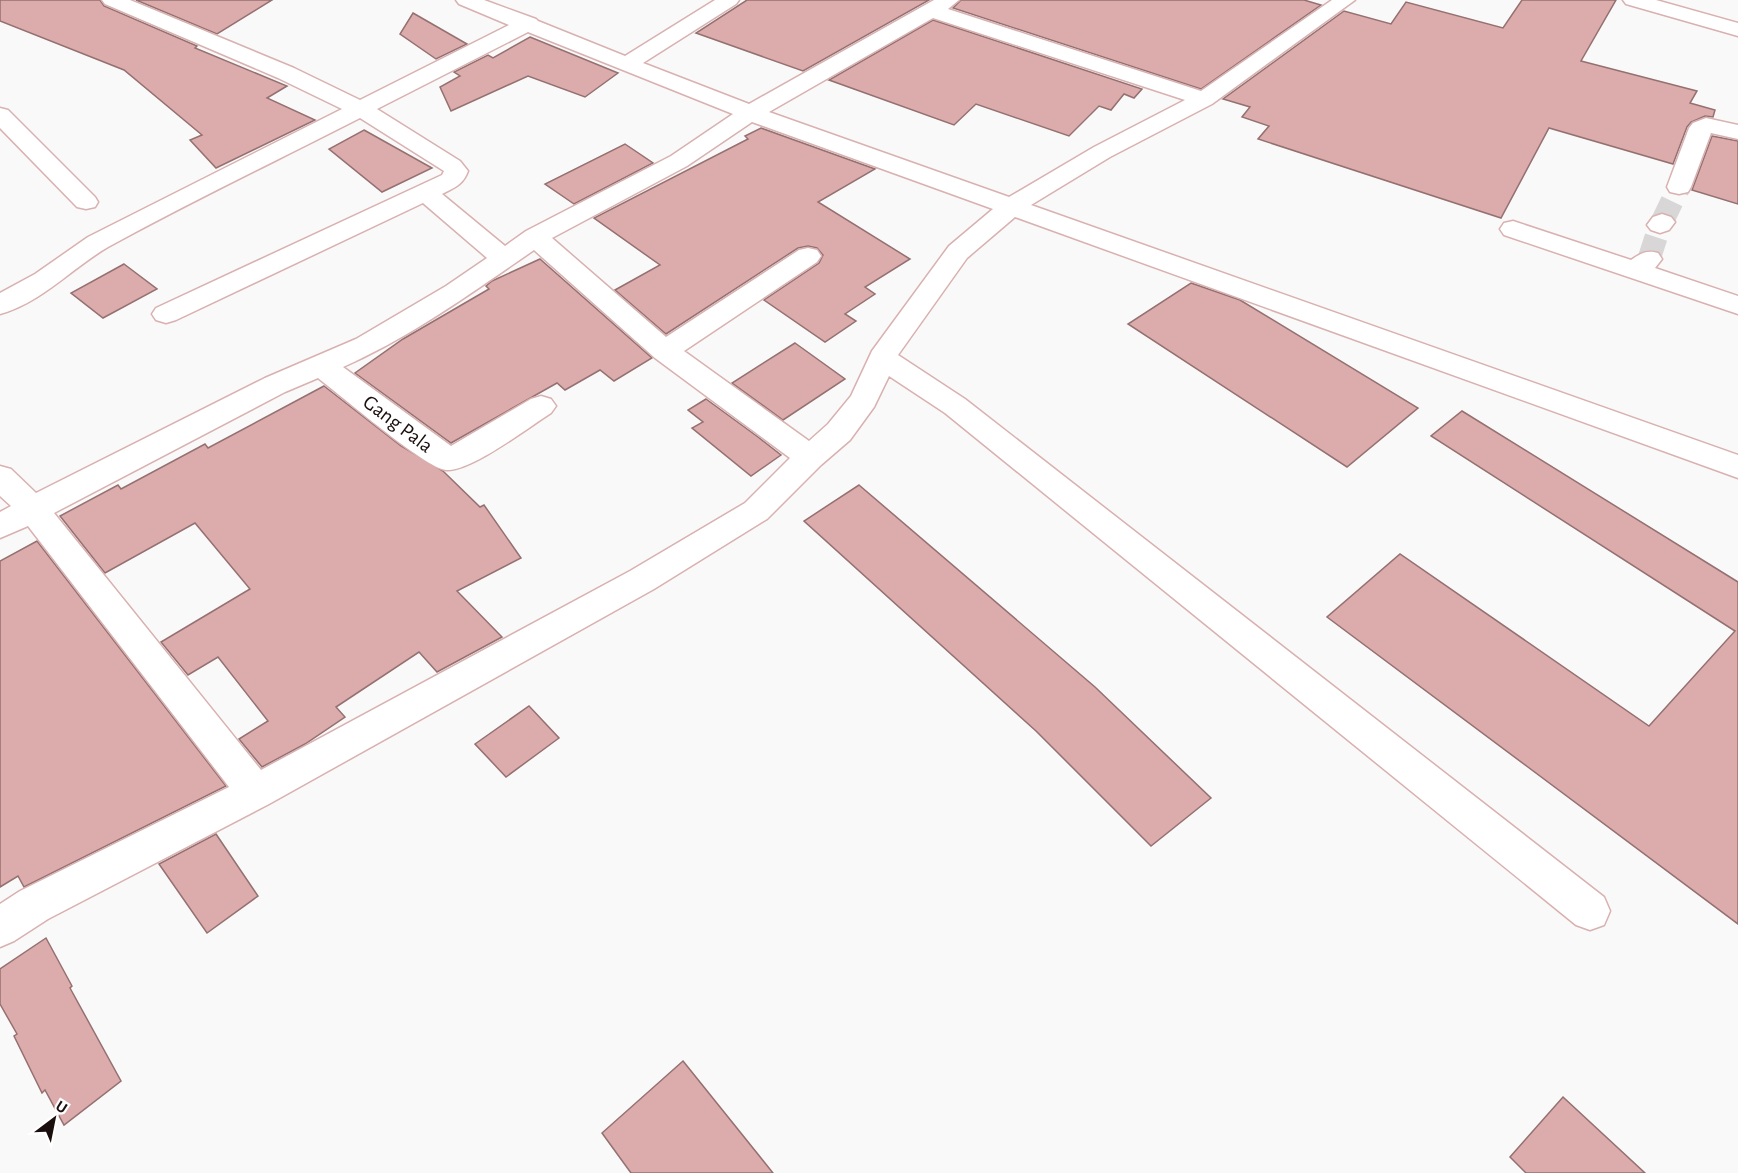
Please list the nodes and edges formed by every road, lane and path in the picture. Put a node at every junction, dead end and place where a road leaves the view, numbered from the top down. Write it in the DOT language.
graph roads {
  1 [pos="112,0"];
  2 [pos="729,0"];
  3 [pos="1345,0"];
  4 [pos="1633,0"];
  5 [pos="471,1"];
  6 [pos="939,5"];
  7 [pos="529,23"];
  8 [pos="1738,30"];
  9 [pos="625,65"];
  10 [pos="1204,99"];
  11 [pos="362,110"];
  12 [pos="750,113"];
  13 [pos="0,115"];
  14 [pos="1738,132"];
  15 [pos="1679,187"];
  16 [pos="425,193"];
  17 [pos="86,202"];
  18 [pos="1012,206"];
  19 [pos="1513,230"];
  20 [pos="536,237"];
  21 [pos="808,256"];
  22 [pos="504,258"];
  23 [pos="0,305"];
  24 [pos="1738,305"];
  25 [pos="166,314"];
  26 [pos="665,351"];
  27 [pos="882,358"];
  28 [pos="321,365"];
  29 [pos="541,406"];
  30 [pos="810,457"];
  31 [pos="1738,467"];
  32 [pos="0,477"];
  33 [pos="33,509"];
  34 [pos="0,526"];
  35 [pos="256,792"];
  36 [pos="1590,911"];
  37 [pos="0,927"];
  1 -- 11 [label="street"];
  2 -- 9 [label="street"];
  3 -- 10 [label="street"];
  4 -- 8 [label="street"];
  5 -- 7 [label="street"];
  6 -- 10 [label="street"];
  6 -- 12 [label="street"];
  7 -- 9 [label="street"];
  7 -- 11 [label="street"];
  9 -- 12 [label="street"];
  10 -- 18 [label="street"];
  11 -- 16 [label="street"];
  11 -- 23 [label="street"];
  12 -- 18 [label="street"];
  12 -- 20 [label="street"];
  13 -- 17 [label="street"];
  14 -- 15 [label="street"];
  16 -- 22 [label="street"];
  16 -- 25 [label="street"];
  18 -- 27 [label="street"];
  18 -- 31 [label="street"];
  19 -- 24 [label="street"];
  20 -- 22 [label="street"];
  20 -- 26 [label="street"];
  21 -- 26 [label="street"];
  22 -- 28 [label="street"];
  26 -- 30 [label="street"];
  27 -- 30 [label="street"];
  27 -- 36 [label="street"];
  28 -- 29 [label="street, Gang Pala"];
  28 -- 33 [label="street"];
  30 -- 35 [label="street"];
  32 -- 33 [label="street"];
  33 -- 34 [label="street"];
  33 -- 35 [label="street"];
  35 -- 37 [label="street"];
}
